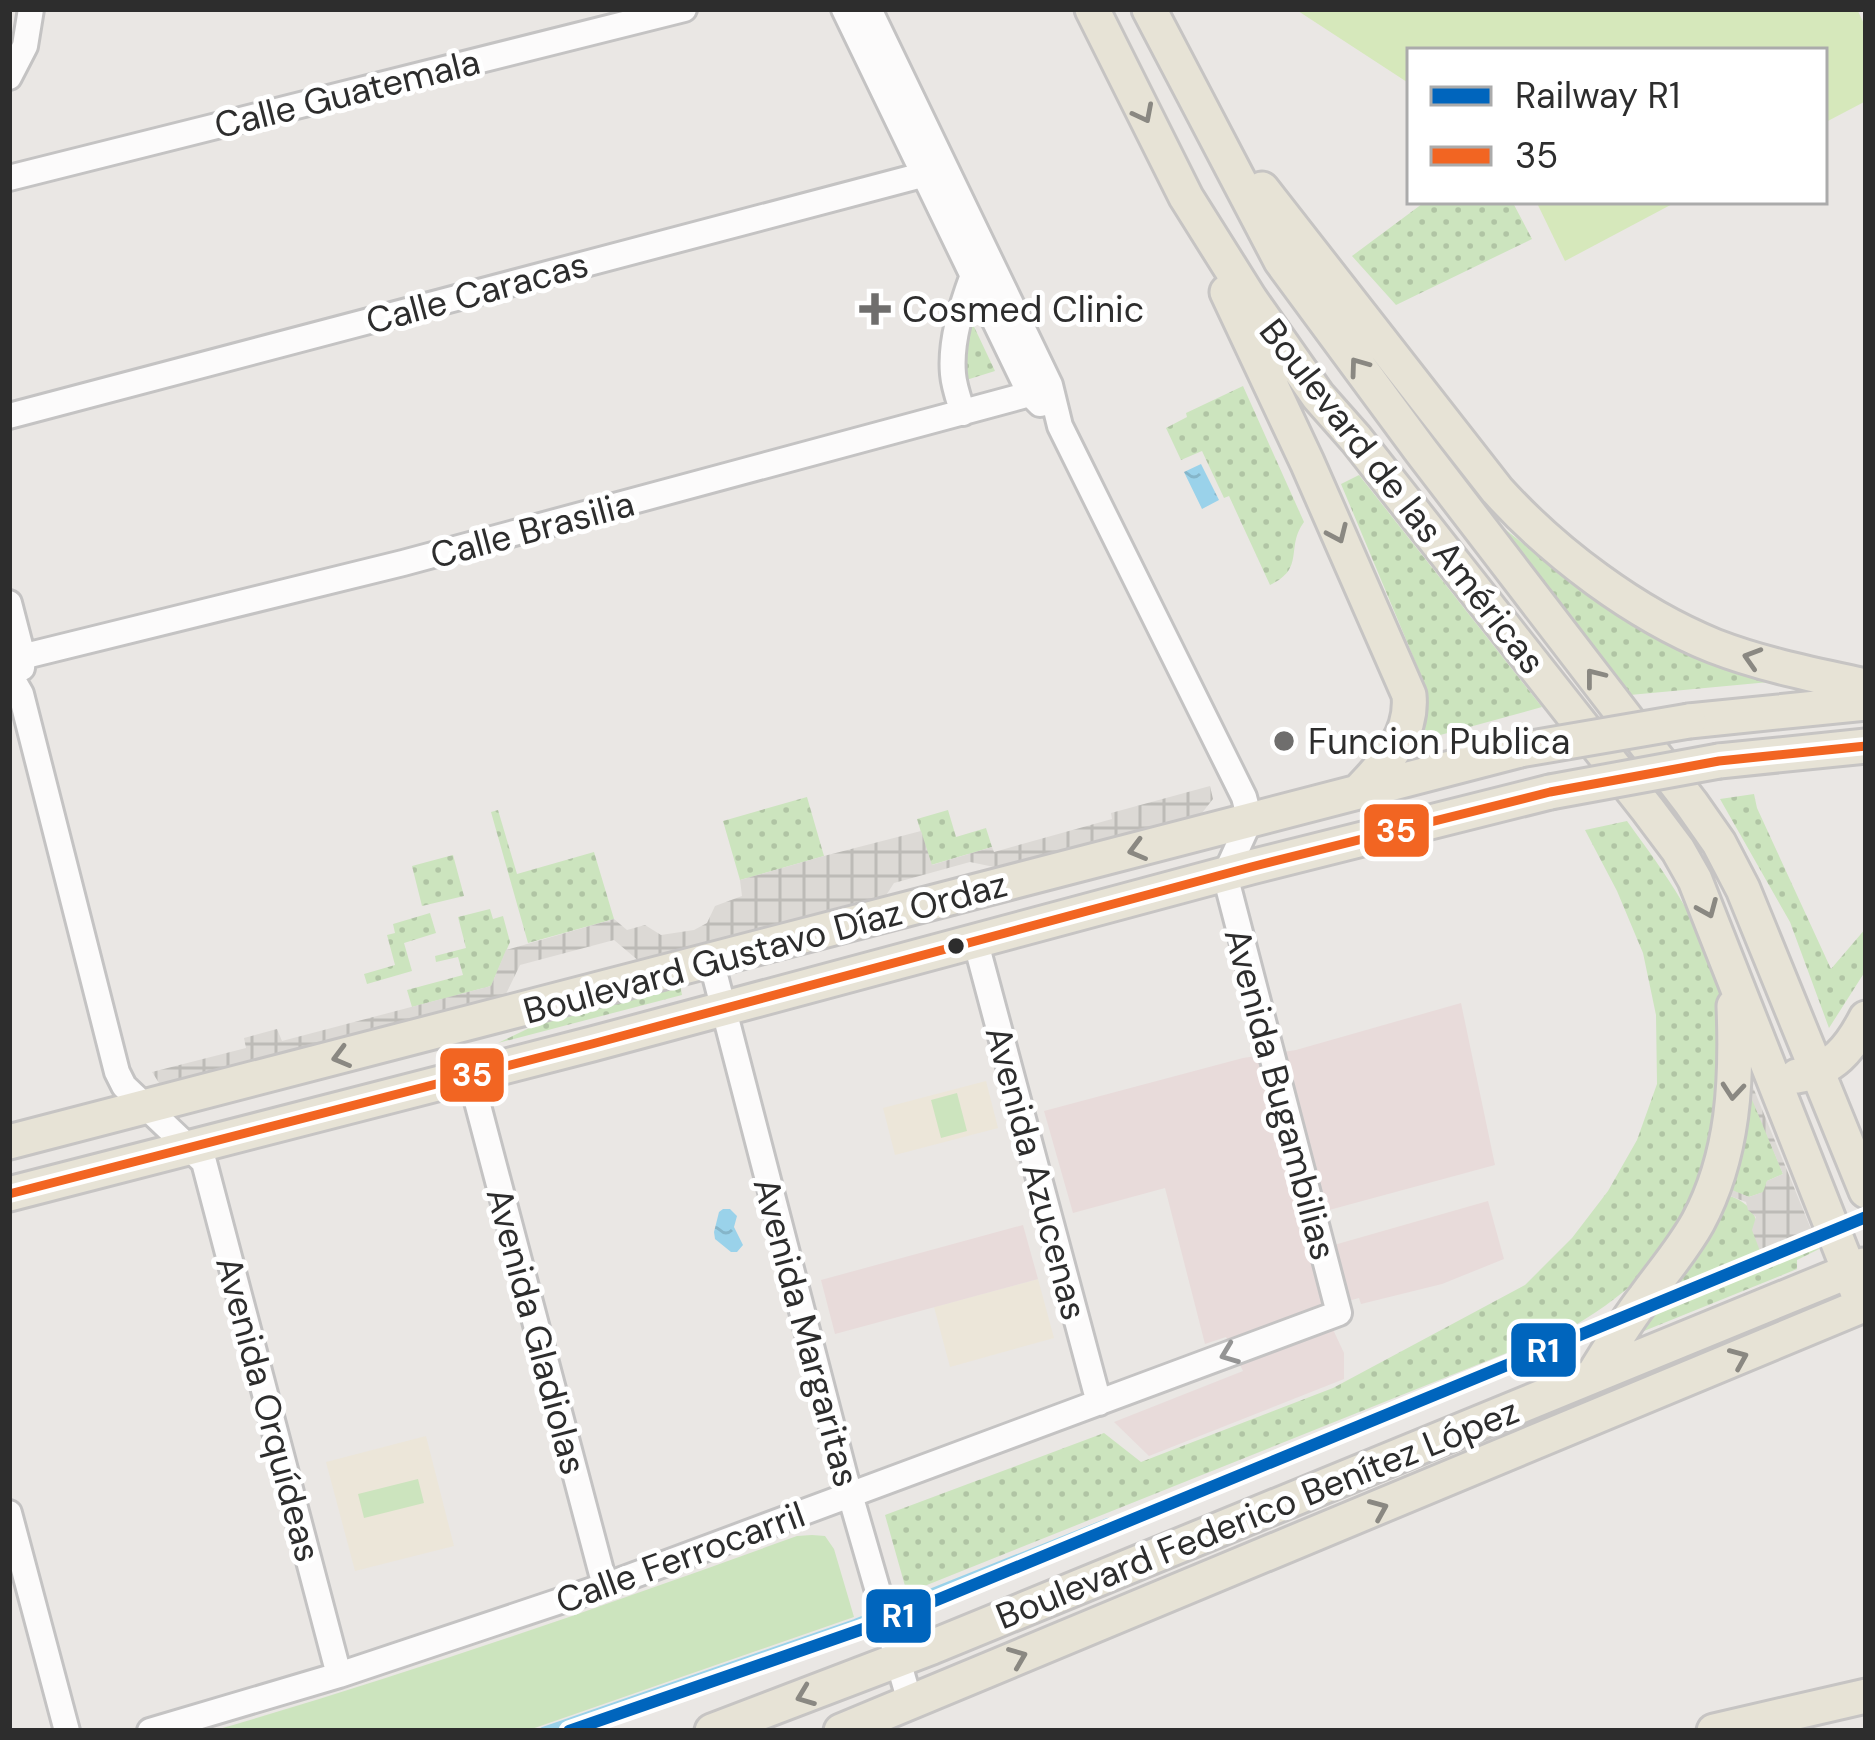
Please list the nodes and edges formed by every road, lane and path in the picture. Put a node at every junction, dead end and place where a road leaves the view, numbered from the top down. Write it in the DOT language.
graph roads {
  1 [pos="31,9"];
  2 [pos="684,9"];
  3 [pos="844,9"];
  4 [pos="868,9"];
  5 [pos="1092,9"];
  6 [pos="1149,9"];
  7 [pos="9,77"];
  8 [pos="1194,98"];
  9 [pos="935,171"];
  10 [pos="9,178"];
  11 [pos="1186,197"];
  12 [pos="973,275"];
  13 [pos="1040,389"];
  14 [pos="1430,403"];
  15 [pos="962,413"];
  16 [pos="9,416"];
  17 [pos="1396,419"];
  18 [pos="1356,439"];
  19 [pos="1314,480"];
  20 [pos="9,603"];
  21 [pos="15,671"];
  22 [pos="1866,686"];
  23 [pos="1866,703"];
  24 [pos="1866,746"];
  25 [pos="1359,791"];
  26 [pos="1250,820"];
  27 [pos="1225,875"];
  28 [pos="976,943"];
  29 [pos="711,960"];
  30 [pos="1733,974"];
  31 [pos="724,1009"];
  32 [pos="1866,1018"];
  33 [pos="1764,1059"];
  34 [pos="1816,1072"];
  35 [pos="470,1075"];
  36 [pos="148,1107"];
  37 [pos="9,1142"];
  38 [pos="189,1148"];
  39 [pos="1866,1191"];
  40 [pos="9,1194"];
  41 [pos="1857,1268"];
  42 [pos="1864,1305"];
  43 [pos="1339,1313"];
  44 [pos="1594,1374"];
  45 [pos="1100,1403"];
  46 [pos="850,1495"];
  47 [pos="9,1513"];
  48 [pos="604,1586"];
  49 [pos="898,1660"];
  50 [pos="339,1676"];
  51 [pos="1866,1696"];
  52 [pos="910,1702"];
  53 [pos="67,1731"];
  54 [pos="150,1731"];
  55 [pos="712,1731"];
  56 [pos="841,1731"];
  57 [pos="1714,1731"];
  1 -- 7 [label="street"];
  2 -- 10 [label="street, Calle Guatemala"];
  3 -- 9 [label="street"];
  4 -- 9 [label="street"];
  5 -- 11 [label="main road, Boulevard de las Américas, one-way"];
  6 -- 8 [label="main road, Boulevard de las Américas"];
  8 -- 14 [label="main road"];
  17 -- 8 [label="main road, Boulevard de las Américas, one-way"];
  9 -- 12 [label="street"];
  9 -- 13 [label="street"];
  9 -- 16 [label="street, Calle Caracas"];
  11 -- 18 [label="main road, Boulevard de las Américas"];
  11 -- 19 [label="main road"];
  12 -- 13 [label="street"];
  12 -- 15 [label="street"];
  13 -- 15 [label="street, Calle Brasilia"];
  13 -- 26 [label="street"];
  14 -- 17 [label="main road"];
  22 -- 14 [label="main road, one-way"];
  15 -- 21 [label="street, Calle Brasilia"];
  17 -- 18 [label="main road"];
  34 -- 17 [label="main road, Boulevard de las Américas, one-way"];
  18 -- 19 [label="main road"];
  18 -- 30 [label="main road, Boulevard de las Américas, one-way"];
  19 -- 25 [label="main road, one-way"];
  20 -- 21 [label="street, Avenida Orquídeas"];
  21 -- 36 [label="street, Avenida Orquídeas"];
  23 -- 25 [label="main road, Boulevard Gustavo Díaz Ordaz, bridge"];
  24 -- 27 [label="main road, Boulevard Gustavo Díaz Ordaz, bridge"];
  25 -- 26 [label="main road, Boulevard Gustavo Díaz Ordaz"];
  26 -- 27 [label="street"];
  26 -- 29 [label="main road, Boulevard Gustavo Díaz Ordaz, one-way"];
  27 -- 28 [label="main road, Boulevard Gustavo Díaz Ordaz"];
  27 -- 43 [label="street, Avenida Bugambilias"];
  28 -- 31 [label="main road, Boulevard Gustavo Díaz Ordaz"];
  28 -- 45 [label="street, Avenida Azucenas"];
  29 -- 31 [label="street, Avenida Margaritas"];
  29 -- 36 [label="main road, Boulevard Gustavo Díaz Ordaz, one-way"];
  30 -- 33 [label="main road, Boulevard de las Américas"];
  30 -- 44 [label="main road, one-way"];
  31 -- 35 [label="main road, Boulevard Gustavo Díaz Ordaz"];
  31 -- 46 [label="street, Avenida Margaritas"];
  32 -- 34 [label="main road"];
  33 -- 34 [label="main road"];
  33 -- 41 [label="main road, Boulevard de las Américas"];
  34 -- 39 [label="main road, Boulevard de las Américas"];
  35 -- 38 [label="main road, Boulevard Gustavo Díaz Ordaz"];
  35 -- 48 [label="street, Avenida Gladiolas"];
  36 -- 37 [label="main road, Boulevard Gustavo Díaz Ordaz"];
  36 -- 38 [label="street, Avenida Orquídeas"];
  38 -- 40 [label="main road, Boulevard Gustavo Díaz Ordaz"];
  38 -- 50 [label="street, Avenida Orquídeas"];
  41 -- 42 [label="main road, Boulevard de las Américas"];
  41 -- 44 [label="main road, Boulevard Federico Benítez López"];
  52 -- 42 [label="main road, Boulevard Federico Benítez López, one-way"];
  43 -- 45 [label="street, Calle Ferrocarril, one-way"];
  44 -- 49 [label="main road, Boulevard Federico Benítez López"];
  45 -- 46 [label="street, Calle Ferrocarril"];
  46 -- 48 [label="street, Calle Ferrocarril"];
  46 -- 49 [label="street, Avenida Margaritas"];
  47 -- 53 [label="street"];
  48 -- 50 [label="street, Calle Ferrocarril"];
  49 -- 52 [label="street, Avenida Margaritas"];
  49 -- 55 [label="main road, Boulevard Federico Benítez López, one-way"];
  50 -- 54 [label="street, Calle Ferrocarril"];
  51 -- 57 [label="main road"];
  52 -- 56 [label="main road, Boulevard Federico Benítez López"];
}
